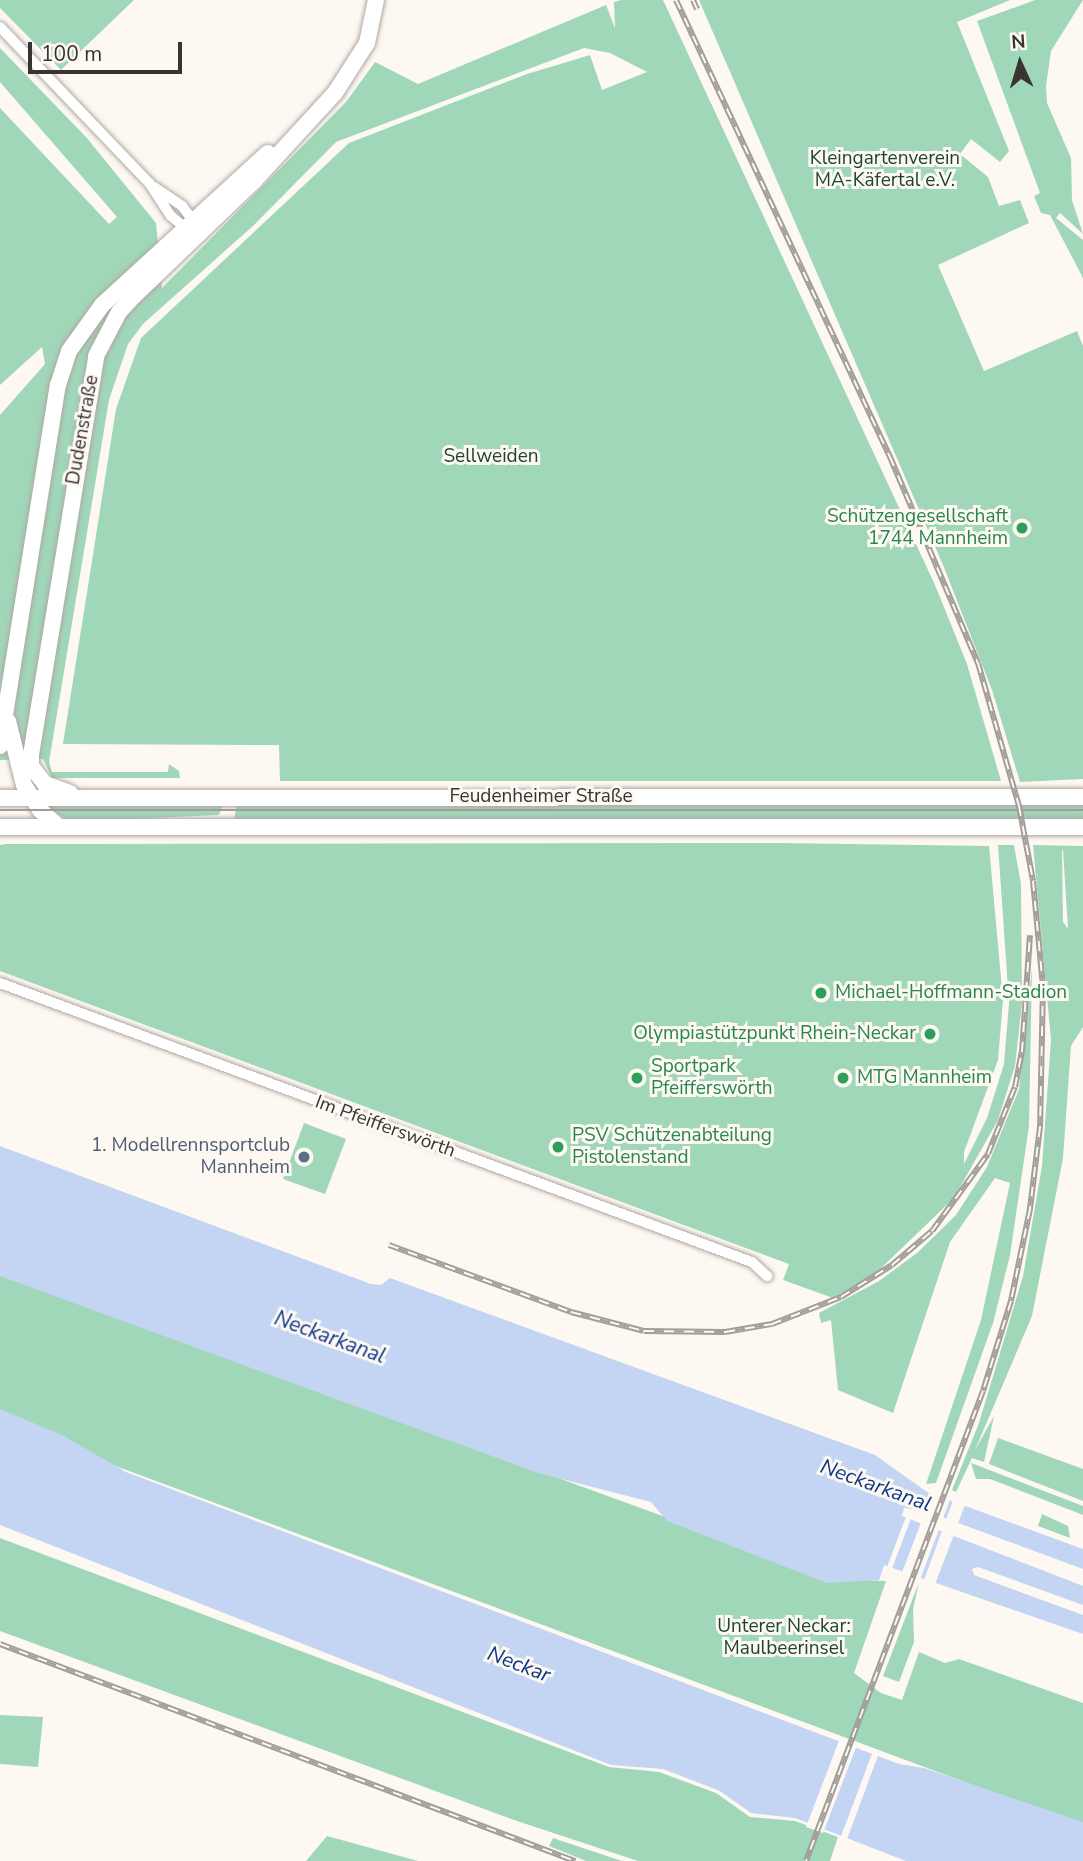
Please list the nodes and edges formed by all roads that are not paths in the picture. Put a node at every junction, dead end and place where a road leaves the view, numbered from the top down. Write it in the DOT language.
graph roads {
  1 [pos="376,0"];
  2 [pos="0,27"];
  3 [pos="192,227"];
  4 [pos="7,715"];
  5 [pos="0,746"];
  6 [pos="30,797"];
  7 [pos="82,797"];
  8 [pos="225,797"];
  9 [pos="1083,797"];
  10 [pos="0,798"];
  11 [pos="206,826"];
  12 [pos="0,827"];
  13 [pos="59,827"];
  14 [pos="1083,827"];
  15 [pos="0,984"];
  16 [pos="767,1276"];
  1 -- 3 [label="main road, Dudenstraße"];
  2 -- 3 [label="street"];
  3 -- 4 [label="main road, Dudenstraße"];
  3 -- 7 [label="main road, Dudenstraße"];
  4 -- 5 [label="main road, Dudenstraße"];
  4 -- 6 [label="main road, Dudenstraße"];
  6 -- 7 [label="main road, Feudenheimer Straße"];
  6 -- 10 [label="main road, Feudenheimer Straße"];
  6 -- 13 [label="main road"];
  7 -- 8 [label="main road, Feudenheimer Straße"];
  8 -- 9 [label="main road, Feudenheimer Straße"];
  8 -- 11 [label="main road"];
  11 -- 13 [label="main road, Feudenheimer Straße"];
  11 -- 14 [label="main road, Feudenheimer Straße"];
  12 -- 13 [label="main road, Feudenheimer Straße"];
  15 -- 16 [label="street, Im Pfeifferswörth"];
}
